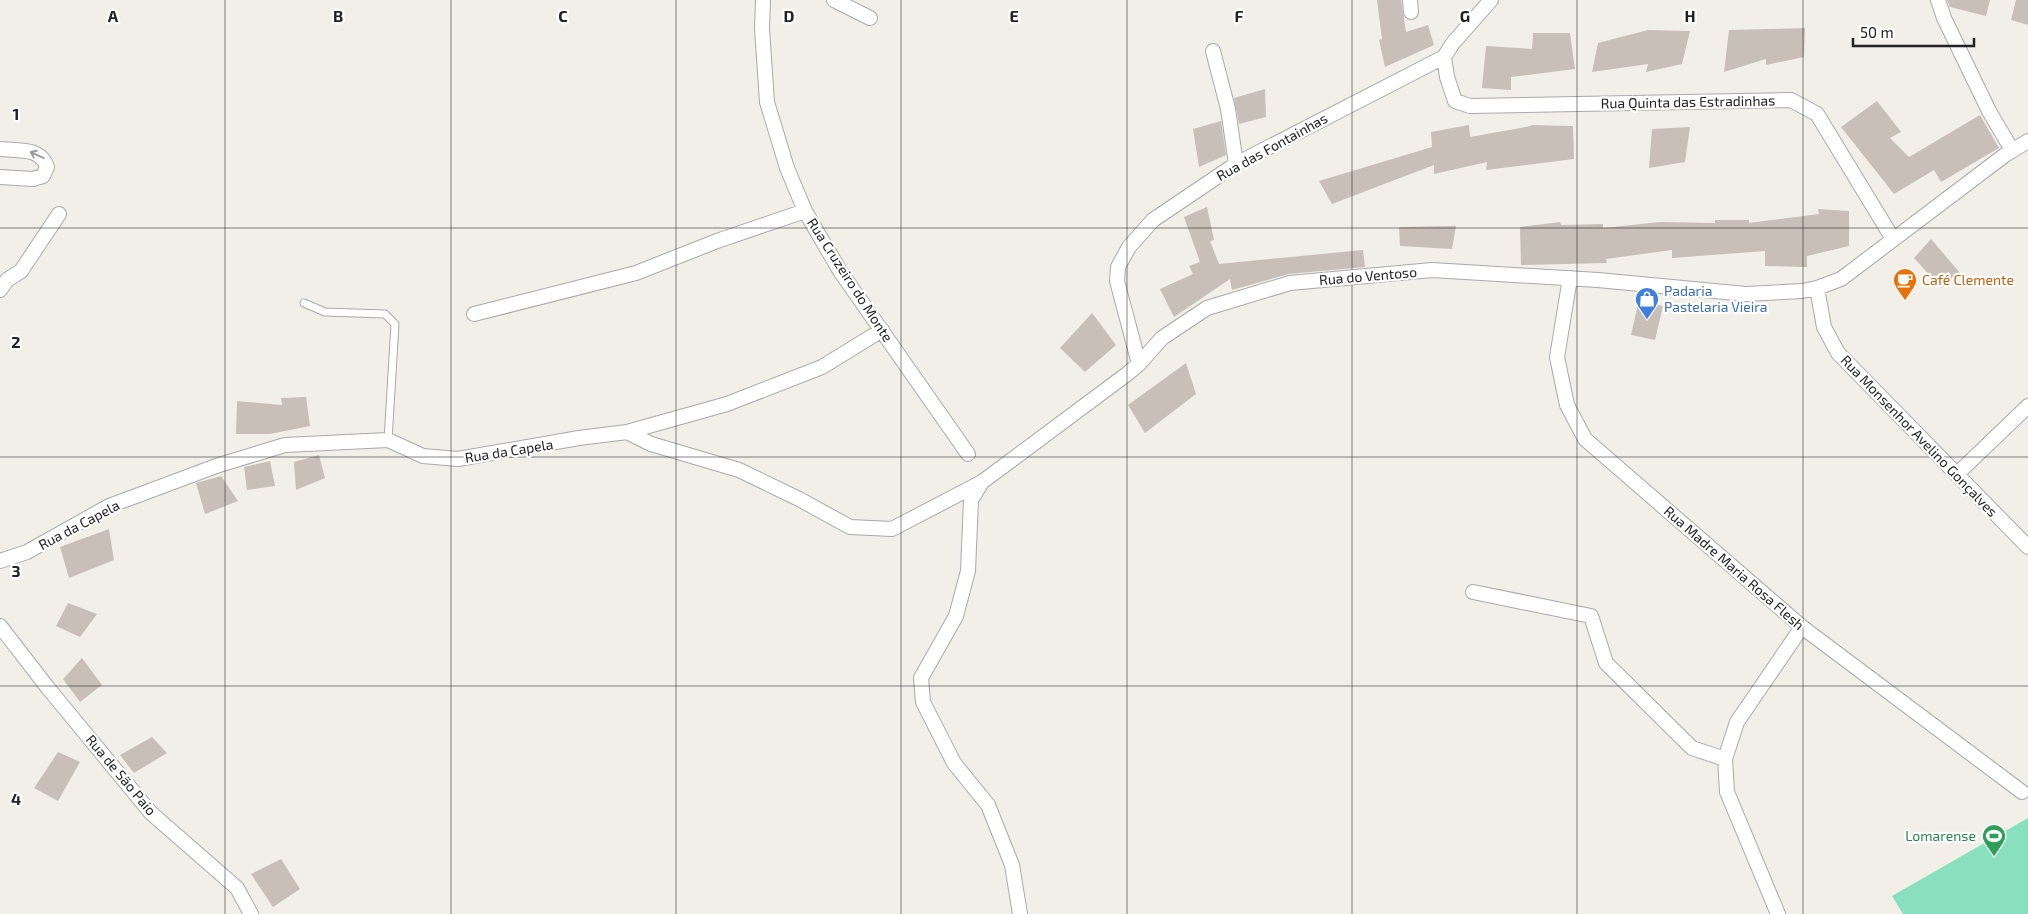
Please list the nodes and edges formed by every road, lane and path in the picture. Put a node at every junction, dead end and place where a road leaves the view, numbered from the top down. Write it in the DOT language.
graph roads {
  1 [pos="763,0"];
  2 [pos="834,0"];
  3 [pos="1491,0"];
  4 [pos="1938,0"];
  5 [pos="870,18"];
  6 [pos="1213,51"];
  7 [pos="1444,57"];
  8 [pos="2028,141"];
  9 [pos="0,149"];
  10 [pos="2012,150"];
  11 [pos="1236,164"];
  12 [pos="0,177"];
  13 [pos="805,212"];
  14 [pos="59,214"];
  15 [pos="1893,239"];
  16 [pos="1570,278"];
  17 [pos="1817,288"];
  18 [pos="0,290"];
  19 [pos="304,303"];
  20 [pos="474,314"];
  21 [pos="882,330"];
  22 [pos="1139,364"];
  23 [pos="2028,406"];
  24 [pos="626,432"];
  25 [pos="388,440"];
  26 [pos="968,454"];
  27 [pos="1957,474"];
  28 [pos="982,482"];
  29 [pos="2028,547"];
  30 [pos="0,561"];
  31 [pos="1473,592"];
  32 [pos="0,626"];
  33 [pos="1802,627"];
  34 [pos="1725,759"];
  35 [pos="2022,792"];
  36 [pos="251,914"];
  37 [pos="1020,914"];
  38 [pos="1778,914"];
  1 -- 13 [label="street, Rua Cruzeiro do Monte"];
  2 -- 5 [label="street"];
  3 -- 7 [label="street, Rua das Fontainhas"];
  4 -- 10 [label="street"];
  6 -- 11 [label="street"];
  7 -- 11 [label="street, Rua das Fontainhas"];
  7 -- 15 [label="street, Rua Quinta das Estradinhas"];
  8 -- 10 [label="street, Rua do Ventoso"];
  12 -- 9 [label="street, one-way"];
  10 -- 15 [label="street, Rua do Ventoso"];
  11 -- 22 [label="street, Rua das Fontainhas"];
  13 -- 20 [label="street"];
  13 -- 21 [label="street, Rua Cruzeiro do Monte"];
  14 -- 18 [label="street"];
  15 -- 17 [label="street, Rua do Ventoso"];
  16 -- 17 [label="street, Rua do Ventoso"];
  16 -- 22 [label="street, Rua do Ventoso"];
  16 -- 33 [label="street, Rua Madre Maria Rosa Flesh"];
  17 -- 27 [label="street, Rua Monsenhor Avelino Gonçalves"];
  19 -- 25 [label="lane"];
  21 -- 24 [label="street, Rua da Capela"];
  21 -- 26 [label="street, Rua Cruzeiro do Monte"];
  22 -- 28 [label="street, Rua do Ventoso"];
  23 -- 27 [label="street"];
  24 -- 25 [label="street, Rua da Capela"];
  24 -- 28 [label="street"];
  25 -- 30 [label="street, Rua da Capela"];
  27 -- 29 [label="street, Rua Monsenhor Avelino Gonçalves"];
  28 -- 37 [label="street"];
  31 -- 34 [label="street"];
  32 -- 36 [label="street, Rua de São Paio"];
  33 -- 34 [label="street"];
  33 -- 35 [label="street, Rua Madre Maria Rosa Flesh"];
  34 -- 38 [label="street"];
}
